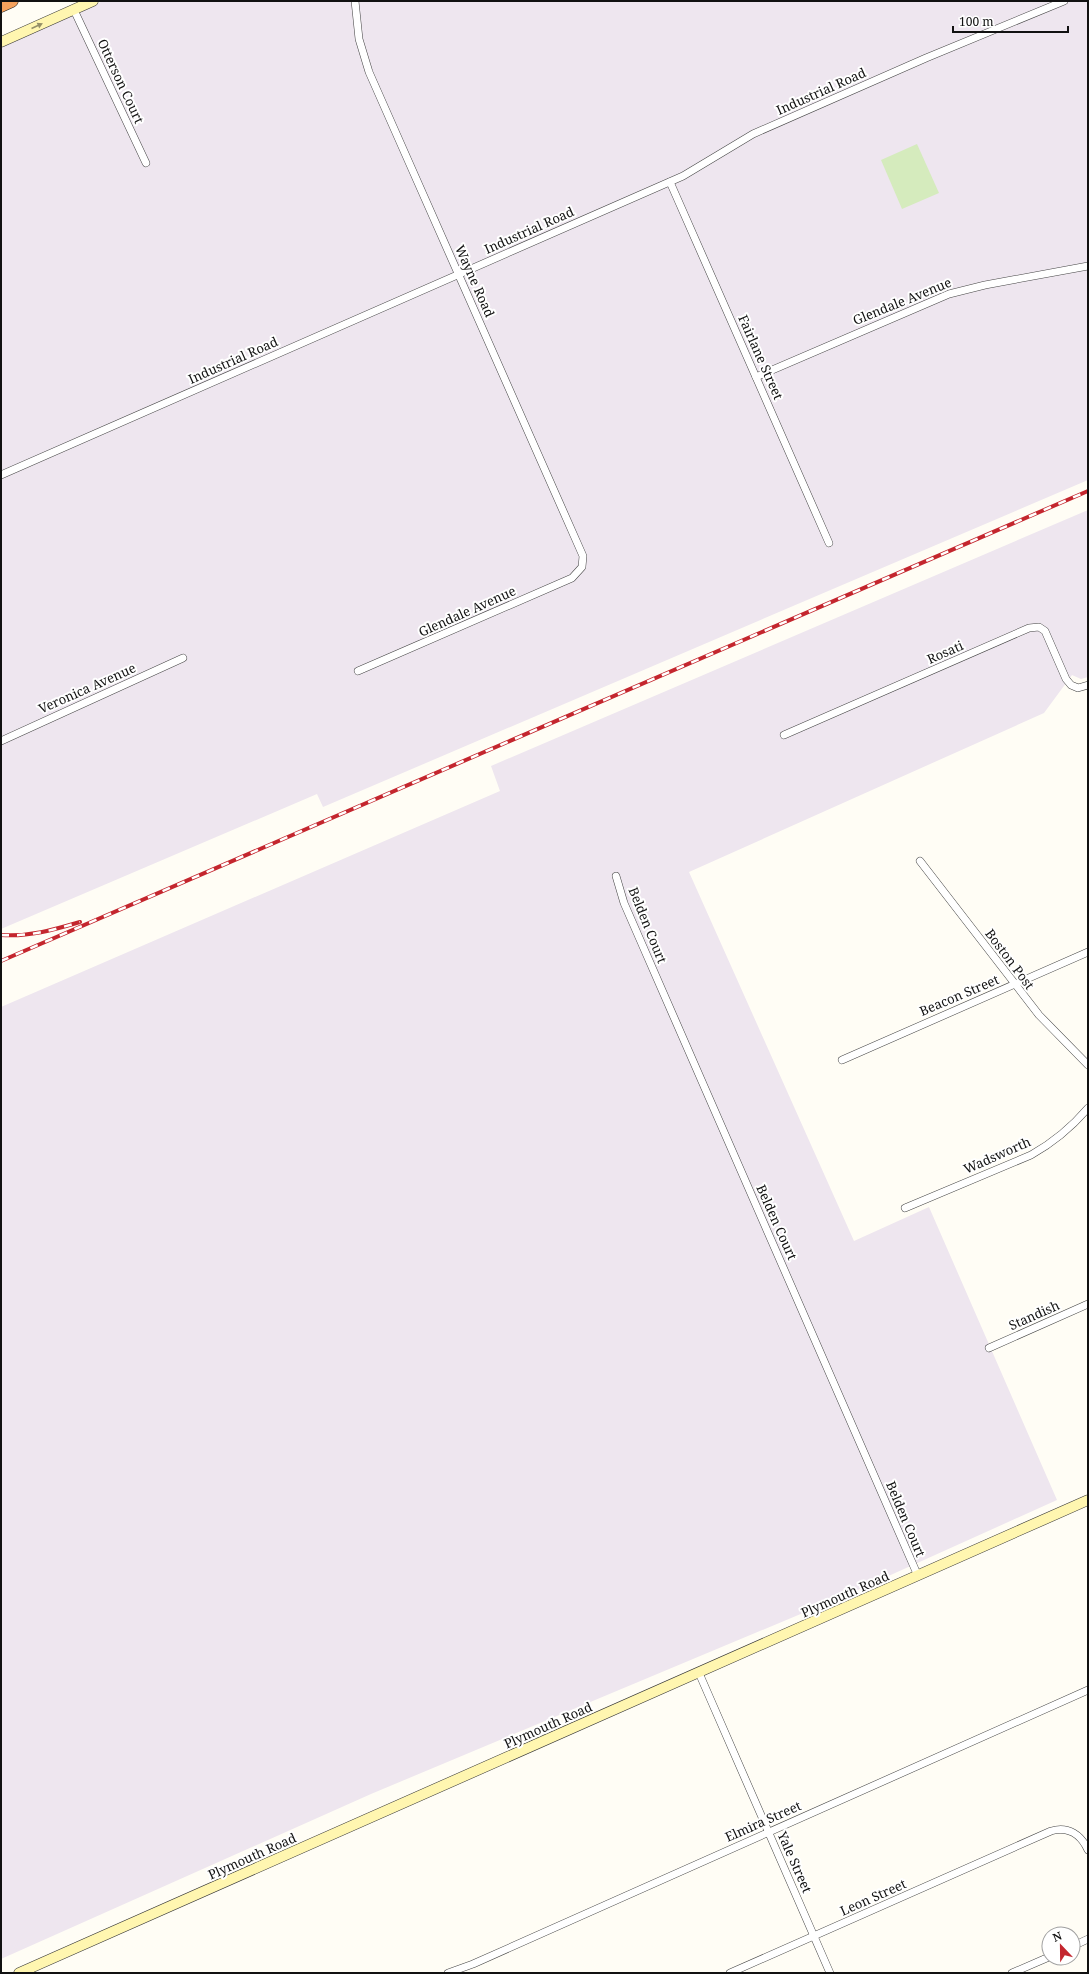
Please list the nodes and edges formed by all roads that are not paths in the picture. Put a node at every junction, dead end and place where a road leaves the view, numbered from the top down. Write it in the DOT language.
graph roads {
  1 [pos="12,1"];
  2 [pos="93,1"];
  3 [pos="355,1"];
  4 [pos="1064,1"];
  5 [pos="1,6"];
  6 [pos="74,10"];
  7 [pos="1,42"];
  8 [pos="146,163"];
  9 [pos="670,182"];
  10 [pos="1088,266"];
  11 [pos="459,274"];
  12 [pos="756,377"];
  13 [pos="1,475"];
  14 [pos="829,543"];
  15 [pos="582,567"];
  16 [pos="183,658"];
  17 [pos="358,671"];
  18 [pos="1088,685"];
  19 [pos="784,735"];
  20 [pos="1,741"];
  21 [pos="920,861"];
  22 [pos="616,876"];
  23 [pos="1088,952"];
  24 [pos="1015,984"];
  25 [pos="842,1060"];
  26 [pos="1088,1065"];
  27 [pos="1088,1108"];
  28 [pos="906,1208"];
  29 [pos="1088,1304"];
  30 [pos="989,1348"];
  31 [pos="1088,1500"];
  32 [pos="918,1576"];
  33 [pos="699,1673"];
  34 [pos="1088,1690"];
  35 [pos="769,1831"];
  36 [pos="1088,1850"];
  37 [pos="814,1936"];
  38 [pos="1041,1960"];
  39 [pos="19,1973"];
  40 [pos="448,1973"];
  41 [pos="730,1973"];
  42 [pos="830,1973"];
  43 [pos="1012,1973"];
  1 -- 5 [label="highway"];
  2 -- 6 [label="main road"];
  3 -- 11 [label="street, Wayne Road"];
  4 -- 9 [label="street, Industrial Road"];
  7 -- 6 [label="main road, one-way"];
  6 -- 8 [label="street, Otterson Court"];
  9 -- 11 [label="street, Industrial Road"];
  9 -- 12 [label="street, Fairlane Street"];
  10 -- 12 [label="street, Glendale Avenue"];
  11 -- 13 [label="street, Industrial Road"];
  11 -- 15 [label="street, Wayne Road"];
  12 -- 14 [label="street, Fairlane Street"];
  15 -- 17 [label="street, Glendale Avenue"];
  16 -- 20 [label="street, Veronica Avenue"];
  18 -- 19 [label="street, Rosati"];
  21 -- 24 [label="street, Boston Post"];
  22 -- 32 [label="street, Belden Court"];
  23 -- 24 [label="street, Beacon Street"];
  24 -- 25 [label="street, Beacon Street"];
  24 -- 26 [label="street, Boston Post"];
  27 -- 28 [label="street, Wadsworth"];
  29 -- 30 [label="street, Standish"];
  31 -- 32 [label="main road, Plymouth Road"];
  32 -- 33 [label="main road, Plymouth Road"];
  33 -- 35 [label="street, Yale Street"];
  33 -- 39 [label="main road, Plymouth Road"];
  34 -- 35 [label="street, Elmira Street"];
  35 -- 37 [label="street, Yale Street"];
  35 -- 40 [label="street, Elmira Street"];
  36 -- 37 [label="street, Leon Street"];
  37 -- 41 [label="street, Leon Street"];
  37 -- 42 [label="street, Yale Street"];
  38 -- 43 [label="street"];
}
